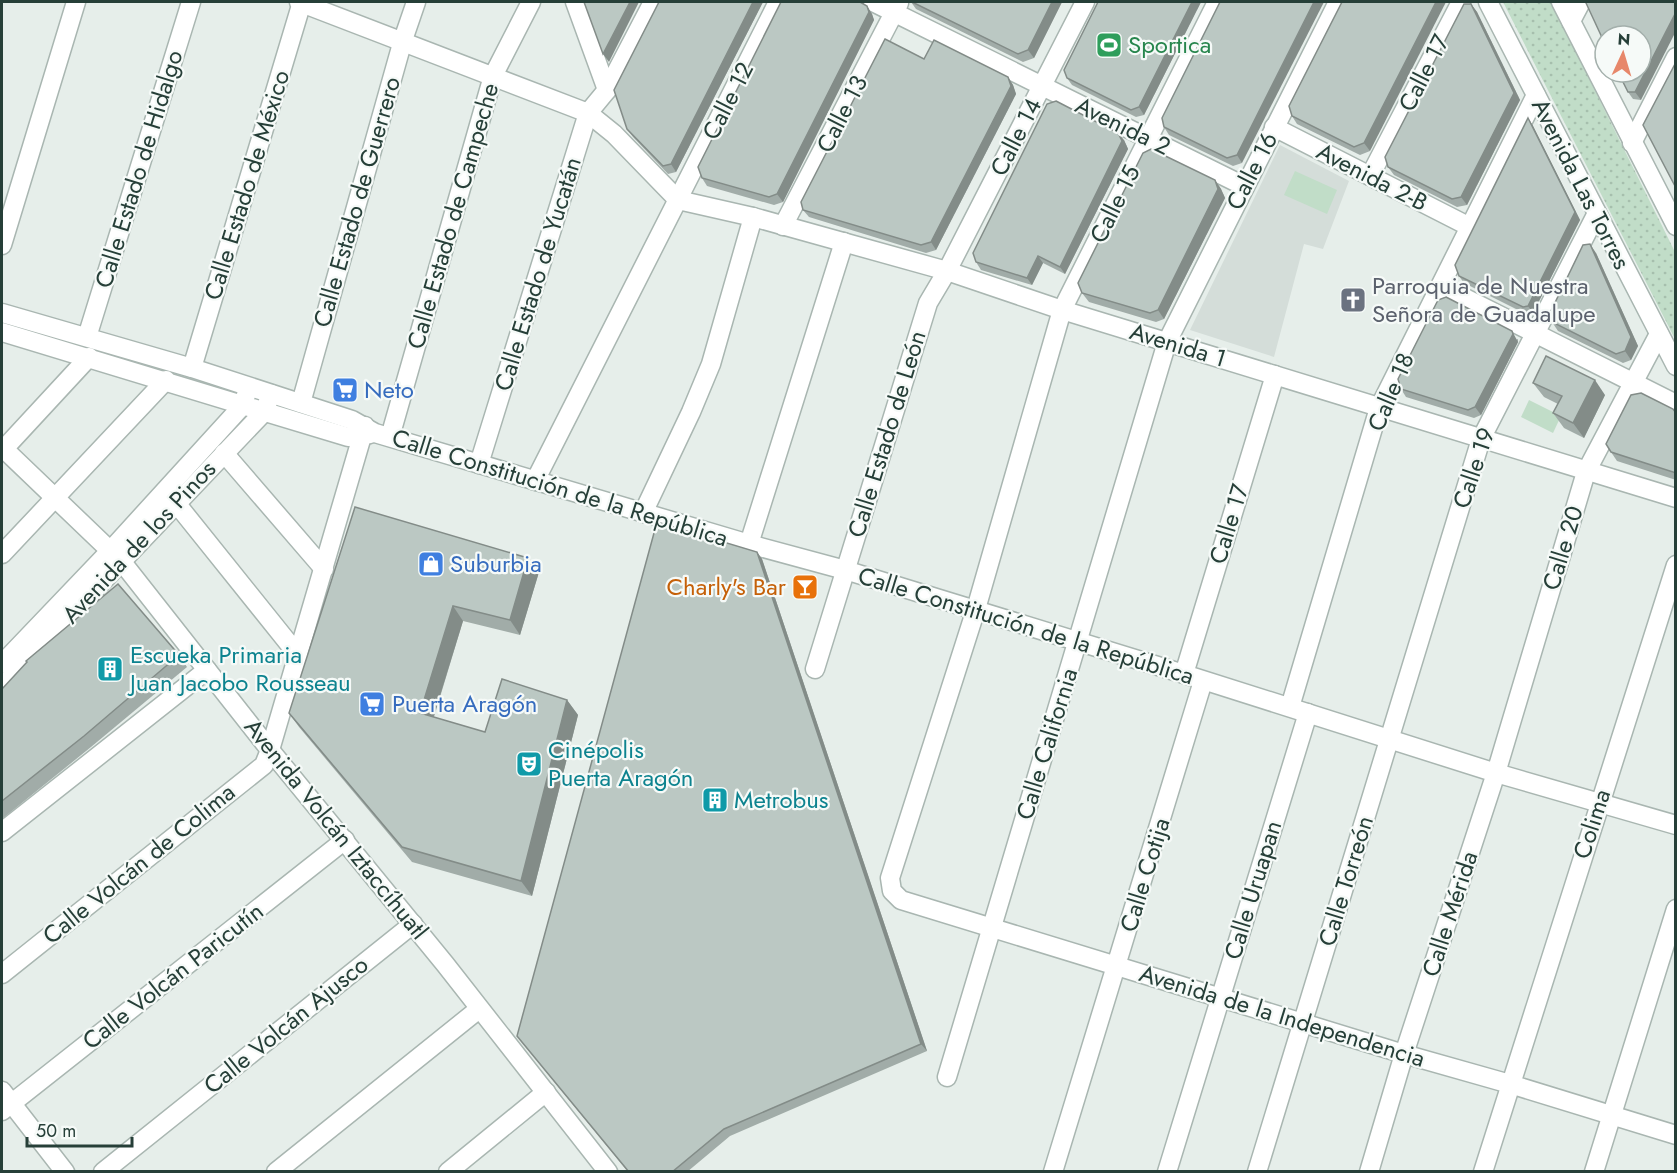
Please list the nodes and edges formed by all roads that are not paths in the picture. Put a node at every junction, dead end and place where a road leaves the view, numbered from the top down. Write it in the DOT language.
graph roads {
  1 [pos="76,2"];
  2 [pos="191,2"];
  3 [pos="301,2"];
  4 [pos="416,2"];
  5 [pos="531,2"];
  6 [pos="575,2"];
  7 [pos="653,2"];
  8 [pos="778,2"];
  9 [pos="873,2"];
  10 [pos="1085,2"];
  11 [pos="1217,2"];
  12 [pos="1338,2"];
  13 [pos="1461,2"];
  14 [pos="1488,2"];
  15 [pos="1561,2"];
  16 [pos="1581,2"];
  17 [pos="897,7"];
  18 [pos="1570,21"];
  19 [pos="403,40"];
  20 [pos="1676,57"];
  21 [pos="493,76"];
  22 [pos="1042,86"];
  23 [pos="607,90"];
  24 [pos="1536,95"];
  25 [pos="588,113"];
  26 [pos="1274,127"];
  27 [pos="1148,138"];
  28 [pos="1632,143"];
  29 [pos="1370,176"];
  30 [pos="1244,186"];
  31 [pos="678,200"];
  32 [pos="1597,213"];
  33 [pos="753,217"];
  34 [pos="783,226"];
  35 [pos="1676,226"];
  36 [pos="1470,227"];
  37 [pos="844,242"];
  38 [pos="2,245"];
  39 [pos="947,271"];
  40 [pos="1441,286"];
  41 [pos="1062,310"];
  42 [pos="2,313"];
  43 [pos="1535,333"];
  44 [pos="3,334"];
  45 [pos="1659,334"];
  46 [pos="87,337"];
  47 [pos="1167,342"];
  48 [pos="89,357"];
  49 [pos="1676,366"];
  50 [pos="192,368"];
  51 [pos="1275,375"];
  52 [pos="166,380"];
  53 [pos="1632,382"];
  54 [pos="249,387"];
  55 [pos="271,394"];
  56 [pos="301,403"];
  57 [pos="1676,404"];
  58 [pos="243,405"];
  59 [pos="1380,408"];
  60 [pos="264,412"];
  61 [pos="373,433"];
  62 [pos="1481,439"];
  63 [pos="2,449"];
  64 [pos="224,453"];
  65 [pos="479,464"];
  66 [pos="1586,472"];
  67 [pos="535,481"];
  68 [pos="54,498"];
  69 [pos="1676,498"];
  70 [pos="176,503"];
  71 [pos="643,513"];
  72 [pos="749,544"];
  73 [pos="2,554"];
  74 [pos="116,556"];
  75 [pos="1676,565"];
  76 [pos="324,569"];
  77 [pos="845,570"];
  78 [pos="976,609"];
  79 [pos="1078,642"];
  80 [pos="298,655"];
  81 [pos="2,664"];
  82 [pos="815,669"];
  83 [pos="207,670"];
  84 [pos="1184,674"];
  85 [pos="1203,681"];
  86 [pos="2,687"];
  87 [pos="1290,707"];
  88 [pos="1308,713"];
  89 [pos="1389,739"];
  90 [pos="270,750"];
  91 [pos="1496,773"];
  92 [pos="1599,803"];
  93 [pos="1676,825"];
  94 [pos="2,832"];
  95 [pos="345,840"];
  96 [pos="892,891"];
  97 [pos="1676,909"];
  98 [pos="413,924"];
  99 [pos="991,928"];
  100 [pos="1117,965"];
  101 [pos="2,974"];
  102 [pos="1220,996"];
  103 [pos="479,1009"];
  104 [pos="1303,1022"];
  105 [pos="1404,1054"];
  106 [pos="947,1077"];
  107 [pos="1510,1084"];
  108 [pos="546,1092"];
  109 [pos="5,1102"];
  110 [pos="1611,1115"];
  111 [pos="1676,1135"];
  112 [pos="64,1172"];
  113 [pos="103,1172"];
  114 [pos="276,1172"];
  115 [pos="448,1172"];
  116 [pos="608,1172"];
  117 [pos="1053,1172"];
  118 [pos="1167,1172"];
  119 [pos="1257,1172"];
  120 [pos="1369,1172"];
  121 [pos="1483,1172"];
  122 [pos="1594,1172"];
  1 -- 38 [label="street"];
  2 -- 46 [label="street, Calle Estado de Hidalgo"];
  3 -- 19 [label="street"];
  3 -- 50 [label="street, Calle Estado de México"];
  4 -- 19 [label="street, Calle Estado de Guerrero"];
  5 -- 21 [label="street, Calle Estado de Campeche"];
  6 -- 23 [label="street"];
  7 -- 23 [label="street, Calle Estado de Yucatán"];
  8 -- 31 [label="street, Calle 12"];
  9 -- 17 [label="street, Avenida 2"];
  10 -- 22 [label="street, Calle 14"];
  11 -- 27 [label="street, Calle 15"];
  12 -- 26 [label="street, Calle 16"];
  13 -- 29 [label="street, Calle 17"];
  14 -- 24 [label="street, Avenida Las Torres"];
  15 -- 18 [label="street"];
  16 -- 18 [label="street"];
  17 -- 22 [label="street, Avenida 2"];
  17 -- 34 [label="street, Calle 13"];
  18 -- 28 [label="street"];
  19 -- 21 [label="street"];
  19 -- 56 [label="street, Calle Estado de Guerrero"];
  20 -- 28 [label="street"];
  21 -- 25 [label="street"];
  21 -- 61 [label="street, Calle Estado de Campeche"];
  22 -- 27 [label="street, Avenida 2"];
  22 -- 39 [label="street, Calle 14"];
  23 -- 25 [label="street, Calle Estado de Yucatán"];
  24 -- 32 [label="street, Avenida Las Torres"];
  24 -- 36 [label="street, Calle 18"];
  25 -- 31 [label="street"];
  25 -- 65 [label="street, Calle Estado de Yucatán"];
  26 -- 29 [label="street, Avenida 2-B"];
  26 -- 30 [label="street, Calle 16"];
  27 -- 30 [label="street, Avenida 2"];
  27 -- 41 [label="street, Calle 15"];
  28 -- 35 [label="street"];
  29 -- 36 [label="street, Avenida 2-B"];
  30 -- 47 [label="street, Calle 16"];
  31 -- 33 [label="street, Avenida 1"];
  31 -- 67 [label="street"];
  32 -- 43 [label="street, Calle 19"];
  32 -- 45 [label="street, Avenida Las Torres"];
  33 -- 34 [label="street, Avenida 1"];
  33 -- 71 [label="street"];
  34 -- 37 [label="street, Avenida 1"];
  36 -- 40 [label="street, Calle 18"];
  37 -- 39 [label="street, Avenida 1"];
  37 -- 72 [label="street"];
  39 -- 41 [label="street, Avenida 1"];
  39 -- 77 [label="street, Calle Estado de León"];
  40 -- 43 [label="street"];
  40 -- 59 [label="street, Calle 18"];
  41 -- 47 [label="street, Avenida 1"];
  41 -- 78 [label="street, Calle 15"];
  42 -- 46 [label="street, Calle Constitución de la República"];
  43 -- 53 [label="street"];
  43 -- 62 [label="street, Calle 19"];
  44 -- 48 [label="street, Calle Constitución de la República"];
  45 -- 49 [label="street, Avenida Las Torres"];
  45 -- 53 [label="street, Calle 20"];
  46 -- 50 [label="street, Calle Constitución de la República"];
  47 -- 51 [label="street, Avenida 1"];
  47 -- 79 [label="street, Calle California"];
  48 -- 52 [label="street, Calle Constitución de la República"];
  48 -- 63 [label="street"];
  50 -- 54 [label="street, Calle Constitución de la República"];
  51 -- 59 [label="street, Avenida 1"];
  51 -- 84 [label="street, Calle 17"];
  52 -- 58 [label="street, Calle Constitución de la República"];
  52 -- 68 [label="street"];
  53 -- 57 [label="street"];
  53 -- 66 [label="street, Calle 20"];
  54 -- 55 [label="street, Calle Constitución de la República"];
  54 -- 58 [label="street, Avenida de los Pinos"];
  55 -- 56 [label="street, Calle Constitución de la República"];
  55 -- 60 [label="street, Avenida de los Pinos"];
  56 -- 61 [label="street, Calle Constitución de la República"];
  58 -- 60 [label="street, Calle Constitución de la República"];
  58 -- 74 [label="street, Avenida de los Pinos"];
  59 -- 62 [label="street, Avenida 1"];
  59 -- 87 [label="street, Calle 18"];
  60 -- 61 [label="street, Calle Constitución de la República"];
  60 -- 64 [label="street, Avenida de los Pinos"];
  61 -- 65 [label="street, Calle Constitución de la República"];
  61 -- 76 [label="street, Calle Estado de Campeche"];
  62 -- 66 [label="street, Avenida 1"];
  62 -- 89 [label="street, Calle 19"];
  63 -- 68 [label="street, Avenida Volcán Iztaccíhuatl"];
  64 -- 70 [label="street, Avenida de los Pinos"];
  64 -- 76 [label="street"];
  65 -- 67 [label="street, Calle Constitución de la República"];
  66 -- 69 [label="street, Avenida 1"];
  66 -- 91 [label="street, Calle 20"];
  67 -- 71 [label="street, Calle Constitución de la República"];
  68 -- 73 [label="street"];
  68 -- 74 [label="street, Avenida Volcán Iztaccíhuatl"];
  70 -- 74 [label="street, Avenida de los Pinos"];
  70 -- 80 [label="street"];
  71 -- 72 [label="street, Calle Constitución de la República"];
  72 -- 77 [label="street, Calle Constitución de la República"];
  74 -- 81 [label="street, Avenida de los Pinos"];
  74 -- 83 [label="street, Avenida Volcán Iztaccíhuatl"];
  74 -- 86 [label="street, Avenida de los Pinos"];
  75 -- 92 [label="street, Colima"];
  76 -- 80 [label="street, Calle Volcán de Colima"];
  77 -- 78 [label="street, Calle Constitución de la República"];
  77 -- 82 [label="street, Calle Estado de León"];
  78 -- 79 [label="street, Calle Constitución de la República"];
  78 -- 96 [label="street, Calle 15"];
  79 -- 84 [label="street, Calle Constitución de la República"];
  79 -- 99 [label="street, Calle California"];
  80 -- 90 [label="street, Calle Volcán de Colima"];
  83 -- 90 [label="street, Avenida Volcán Iztaccíhuatl"];
  83 -- 94 [label="street"];
  84 -- 85 [label="street, Calle Constitución de la República"];
  85 -- 87 [label="street, Calle Constitución de la República"];
  85 -- 100 [label="street, Calle Cotija"];
  87 -- 88 [label="street, Calle Constitución de la República"];
  88 -- 89 [label="street, Calle Constitución de la República"];
  88 -- 102 [label="street, Calle Uruapan"];
  89 -- 91 [label="street, Calle Constitución de la República"];
  89 -- 104 [label="street, Calle Torreón"];
  90 -- 95 [label="street, Avenida Volcán Iztaccíhuatl"];
  90 -- 101 [label="street, Calle Volcán de Colima"];
  91 -- 92 [label="street, Calle Constitución de la República"];
  91 -- 105 [label="street, Calle Mérida"];
  92 -- 93 [label="street, Calle Constitución de la República"];
  92 -- 107 [label="street, Colima"];
  95 -- 98 [label="street, Avenida Volcán Iztaccíhuatl"];
  95 -- 109 [label="street, Calle Volcán Paricutín"];
  96 -- 99 [label="street, Avenida de la Independencia"];
  97 -- 110 [label="street"];
  98 -- 103 [label="street, Avenida Volcán Iztaccíhuatl"];
  98 -- 113 [label="street, Calle Volcán Ajusco"];
  99 -- 100 [label="street, Avenida de la Independencia"];
  99 -- 106 [label="street, Calle California"];
  100 -- 102 [label="street, Avenida de la Independencia"];
  100 -- 117 [label="street, Calle Cotija"];
  102 -- 104 [label="street, Avenida de la Independencia"];
  102 -- 118 [label="street, Calle Uruapan"];
  103 -- 108 [label="street, Avenida Volcán Iztaccíhuatl"];
  103 -- 114 [label="street"];
  104 -- 105 [label="street, Avenida de la Independencia"];
  104 -- 119 [label="street"];
  105 -- 107 [label="street, Avenida de la Independencia"];
  105 -- 120 [label="street, Calle Mérida"];
  107 -- 110 [label="street, Avenida de la Independencia"];
  107 -- 121 [label="street, Colima"];
  108 -- 115 [label="street"];
  108 -- 116 [label="street, Avenida Volcán Iztaccíhuatl"];
  109 -- 112 [label="street"];
  110 -- 111 [label="street, Avenida de la Independencia"];
  110 -- 122 [label="street"];
}
